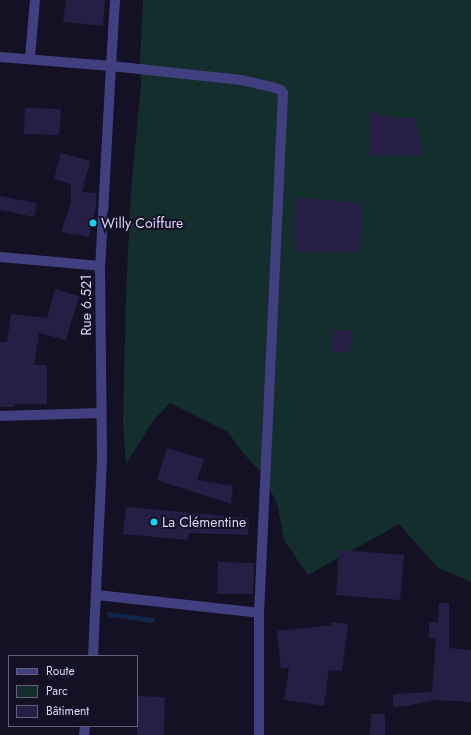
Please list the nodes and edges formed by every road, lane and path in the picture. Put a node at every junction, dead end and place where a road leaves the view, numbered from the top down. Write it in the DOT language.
graph roads {
  1 [pos="35,0"];
  2 [pos="115,0"];
  3 [pos="0,57"];
  4 [pos="30,58"];
  5 [pos="111,66"];
  6 [pos="0,258"];
  7 [pos="100,266"];
  8 [pos="101,413"];
  9 [pos="0,416"];
  10 [pos="97,596"];
  11 [pos="259,613"];
  12 [pos="94,655"];
  13 [pos="259,735"];
  1 -- 4 [label="street"];
  2 -- 5 [label="street, Rue 6.521"];
  3 -- 4 [label="street"];
  4 -- 5 [label="street"];
  5 -- 7 [label="street, Rue 6.521"];
  5 -- 11 [label="street"];
  6 -- 7 [label="street"];
  7 -- 8 [label="street, Rue 6.521"];
  8 -- 9 [label="street"];
  8 -- 10 [label="street, Rue 6.521"];
  10 -- 11 [label="street"];
  10 -- 12 [label="street, Rue 6.521"];
  11 -- 13 [label="street"];
}
